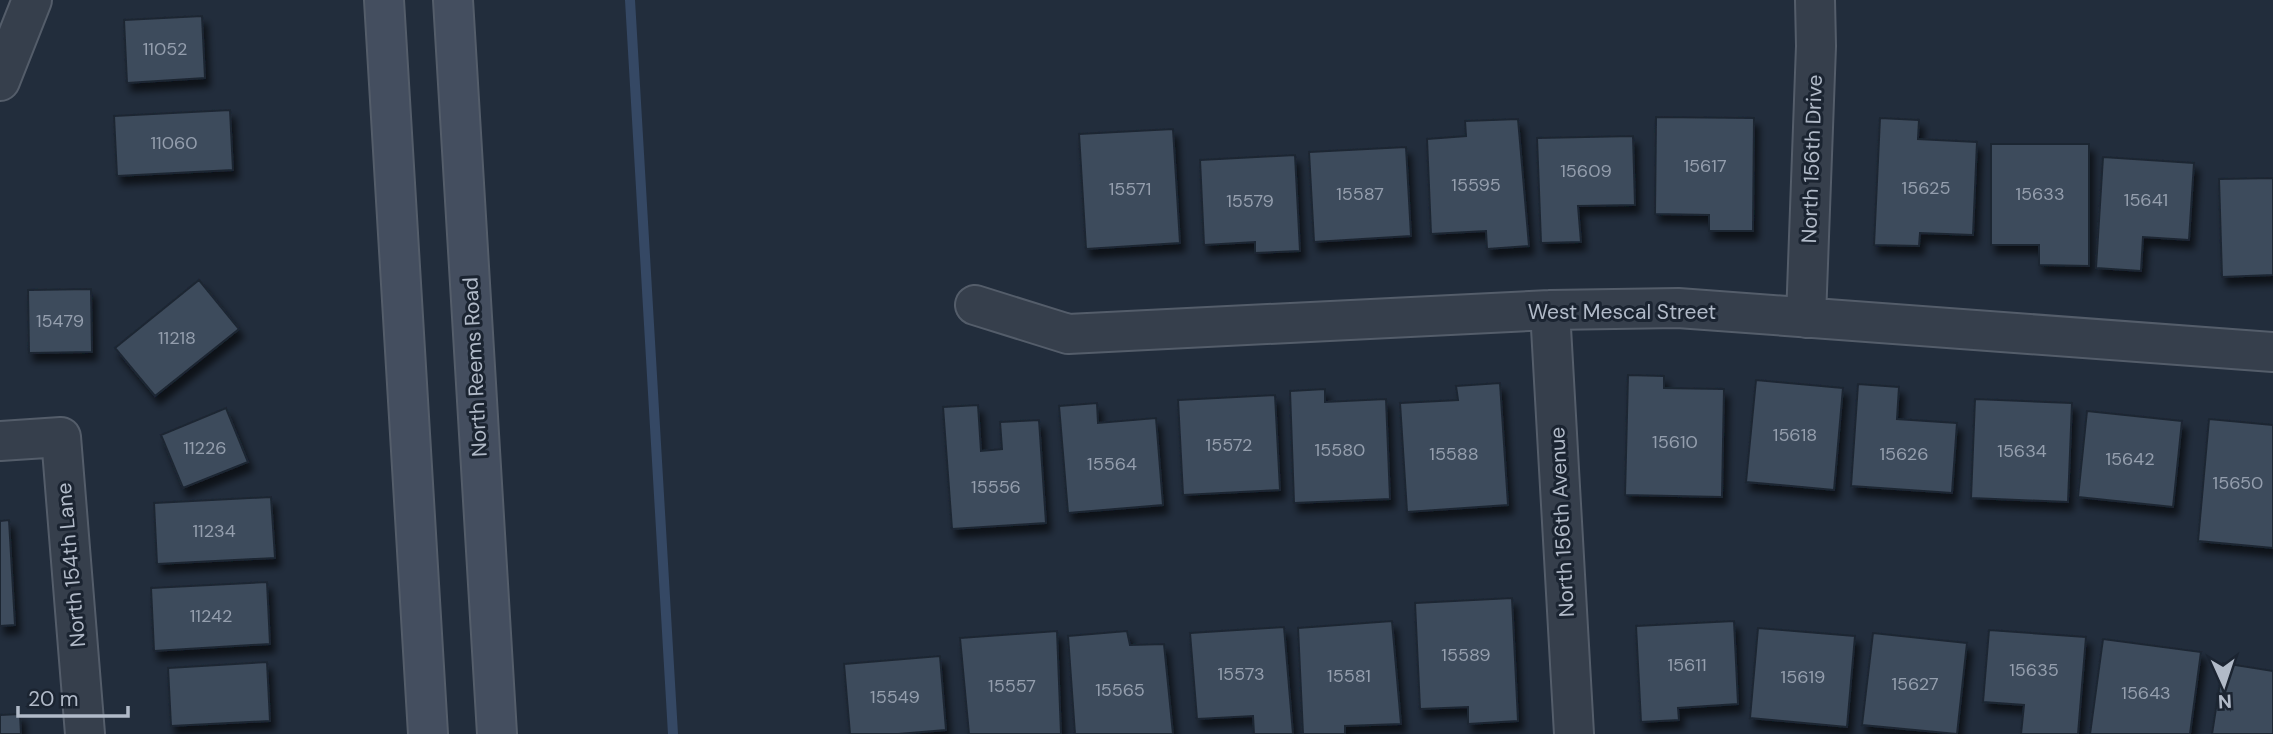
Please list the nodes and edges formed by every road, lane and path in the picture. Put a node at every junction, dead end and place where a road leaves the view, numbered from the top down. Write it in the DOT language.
graph roads {
  1 [pos="32,0"];
  2 [pos="384,0"];
  3 [pos="453,0"];
  4 [pos="1815,0"];
  5 [pos="0,81"];
  6 [pos="975,304"];
  7 [pos="1550,310"];
  8 [pos="1806,318"];
  9 [pos="2273,352"];
  10 [pos="0,441"];
  11 [pos="85,734"];
  12 [pos="428,734"];
  13 [pos="498,734"];
  14 [pos="1574,734"];
  1 -- 5 [label="street"];
  2 -- 12 [label="main road"];
  3 -- 13 [label="main road, North Reems Road"];
  4 -- 8 [label="street, North 156th Drive"];
  6 -- 7 [label="street, West Mescal Street"];
  7 -- 8 [label="street, West Mescal Street"];
  7 -- 14 [label="street, North 156th Avenue"];
  8 -- 9 [label="street, West Mescal Street"];
  10 -- 11 [label="street, North 154th Lane"];
}
